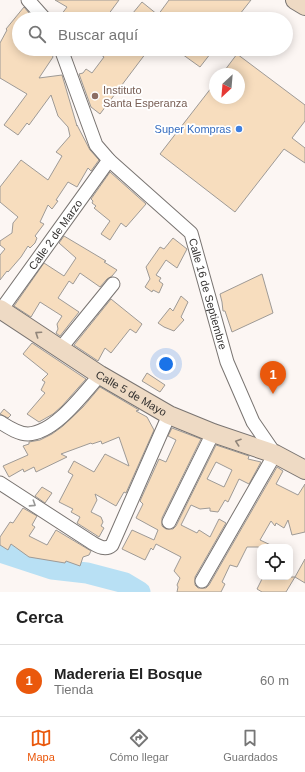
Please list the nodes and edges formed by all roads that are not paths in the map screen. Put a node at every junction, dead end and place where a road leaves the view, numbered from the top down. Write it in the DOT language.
graph roads {
  1 [pos="28,0"];
  2 [pos="295,0"];
  3 [pos="305,6"];
  4 [pos="39,12"];
  5 [pos="63,56"];
  6 [pos="109,160"];
  7 [pos="113,284"];
  8 [pos="2,314"];
  9 [pos="60,349"];
  10 [pos="100,376"];
  11 [pos="169,415"];
  12 [pos="0,422"];
  13 [pos="213,433"];
  14 [pos="275,454"];
  15 [pos="305,470"];
  16 [pos="0,483"];
  17 [pos="169,522"];
  18 [pos="202,581"];
  1 -- 4 [label="street"];
  2 -- 3 [label="street"];
  5 -- 6 [label="street, Calle 16 de Septiembre"];
  6 -- 8 [label="street, Calle 2 de Marzo"];
  6 -- 14 [label="street, Calle 16 de Septiembre"];
  7 -- 9 [label="street"];
  9 -- 8 [label="street, Calle 5 de Mayo, one-way"];
  9 -- 10 [label="street, Calle 5 de Mayo"];
  10 -- 11 [label="street, Calle 5 de Mayo"];
  10 -- 12 [label="street"];
  11 -- 13 [label="street, Calle 5 de Mayo"];
  16 -- 11 [label="street, one-way"];
  14 -- 13 [label="street, Calle 5 de Mayo, one-way"];
  13 -- 17 [label="street"];
  14 -- 15 [label="street, Calle 5 de Mayo"];
  14 -- 18 [label="street"];
}
